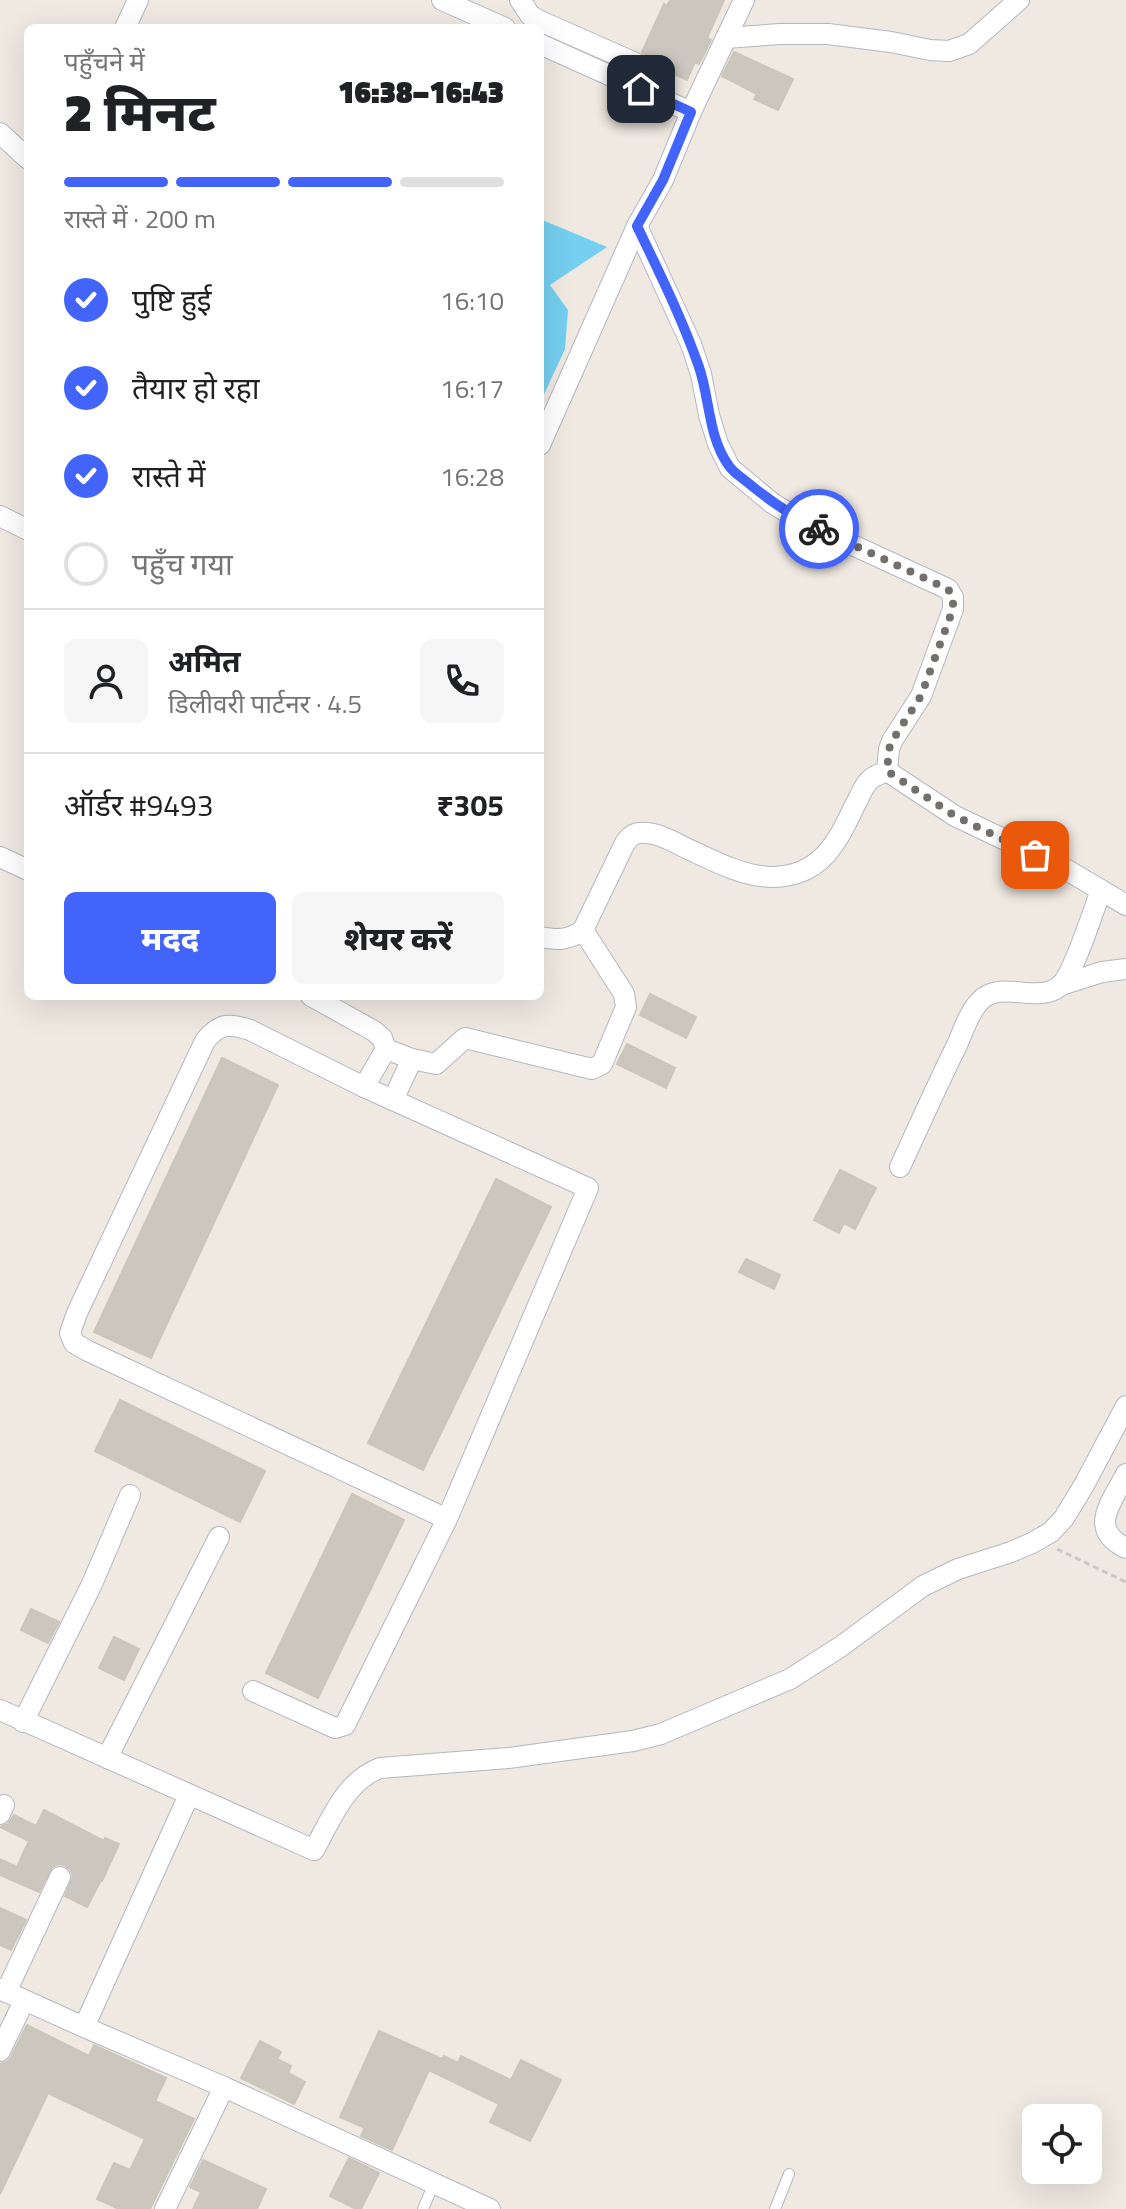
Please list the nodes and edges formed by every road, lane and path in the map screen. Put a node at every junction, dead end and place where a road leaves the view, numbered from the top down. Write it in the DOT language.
graph roads {
  1 [pos="138,0"];
  2 [pos="442,0"];
  3 [pos="520,0"];
  4 [pos="744,0"];
  5 [pos="1019,0"];
  6 [pos="127,24"];
  7 [pos="496,24"];
  8 [pos="726,38"];
  9 [pos="544,46"];
  10 [pos="642,66"];
  11 [pos="691,112"];
  12 [pos="0,133"];
  13 [pos="24,155"];
  14 [pos="637,226"];
  15 [pos="544,436"];
  16 [pos="0,516"];
  17 [pos="24,528"];
  18 [pos="887,771"];
  19 [pos="0,857"];
  20 [pos="24,868"];
  21 [pos="1101,890"];
  22 [pos="1126,905"];
  23 [pos="583,930"];
  24 [pos="544,938"];
  25 [pos="1126,969"];
  26 [pos="1061,985"];
  27 [pos="318,1000"];
  28 [pos="386,1049"];
  29 [pos="412,1059"];
  30 [pos="364,1087"];
  31 [pos="393,1100"];
  32 [pos="900,1167"];
  33 [pos="1126,1406"];
  34 [pos="1126,1474"];
  35 [pos="130,1495"];
  36 [pos="447,1519"];
  37 [pos="219,1537"];
  38 [pos="1038,1540"];
  39 [pos="1126,1548"];
  40 [pos="1126,1582"];
  41 [pos="253,1691"];
  42 [pos="0,1710"];
  43 [pos="23,1722"];
  44 [pos="107,1758"];
  45 [pos="189,1795"];
  46 [pos="60,1877"];
  47 [pos="10,1994"];
  48 [pos="84,2027"];
  49 [pos="0,2051"];
  50 [pos="224,2087"];
  51 [pos="789,2174"];
  52 [pos="434,2183"];
  53 [pos="165,2209"];
  54 [pos="423,2209"];
  55 [pos="490,2209"];
  56 [pos="775,2209"];
  1 -- 6 [label="street"];
  2 -- 7 [label="street"];
  3 -- 10 [label="street"];
  4 -- 8 [label="street"];
  5 -- 8 [label="street"];
  8 -- 11 [label="street"];
  9 -- 11 [label="street"];
  11 -- 14 [label="street"];
  12 -- 13 [label="street"];
  14 -- 15 [label="street"];
  14 -- 18 [label="street"];
  16 -- 17 [label="street"];
  18 -- 21 [label="street"];
  18 -- 23 [label="street"];
  19 -- 20 [label="street"];
  21 -- 22 [label="street"];
  21 -- 26 [label="street"];
  23 -- 24 [label="street"];
  23 -- 29 [label="street"];
  25 -- 26 [label="street"];
  26 -- 32 [label="street"];
  27 -- 28 [label="street"];
  28 -- 29 [label="street"];
  28 -- 30 [label="street"];
  29 -- 31 [label="street"];
  30 -- 31 [label="street"];
  30 -- 36 [label="street"];
  31 -- 36 [label="street"];
  33 -- 38 [label="street"];
  34 -- 39 [label="street"];
  35 -- 43 [label="street"];
  36 -- 41 [label="street"];
  37 -- 44 [label="street"];
  38 -- 40 [label="path"];
  38 -- 45 [label="street"];
  42 -- 43 [label="street"];
  43 -- 44 [label="street"];
  44 -- 45 [label="street"];
  45 -- 48 [label="street"];
  46 -- 47 [label="street"];
  47 -- 48 [label="street"];
  47 -- 49 [label="street"];
  48 -- 50 [label="street"];
  50 -- 52 [label="street"];
  50 -- 53 [label="street"];
  51 -- 56 [label="lane"];
  52 -- 54 [label="lane"];
  52 -- 55 [label="street"];
}
